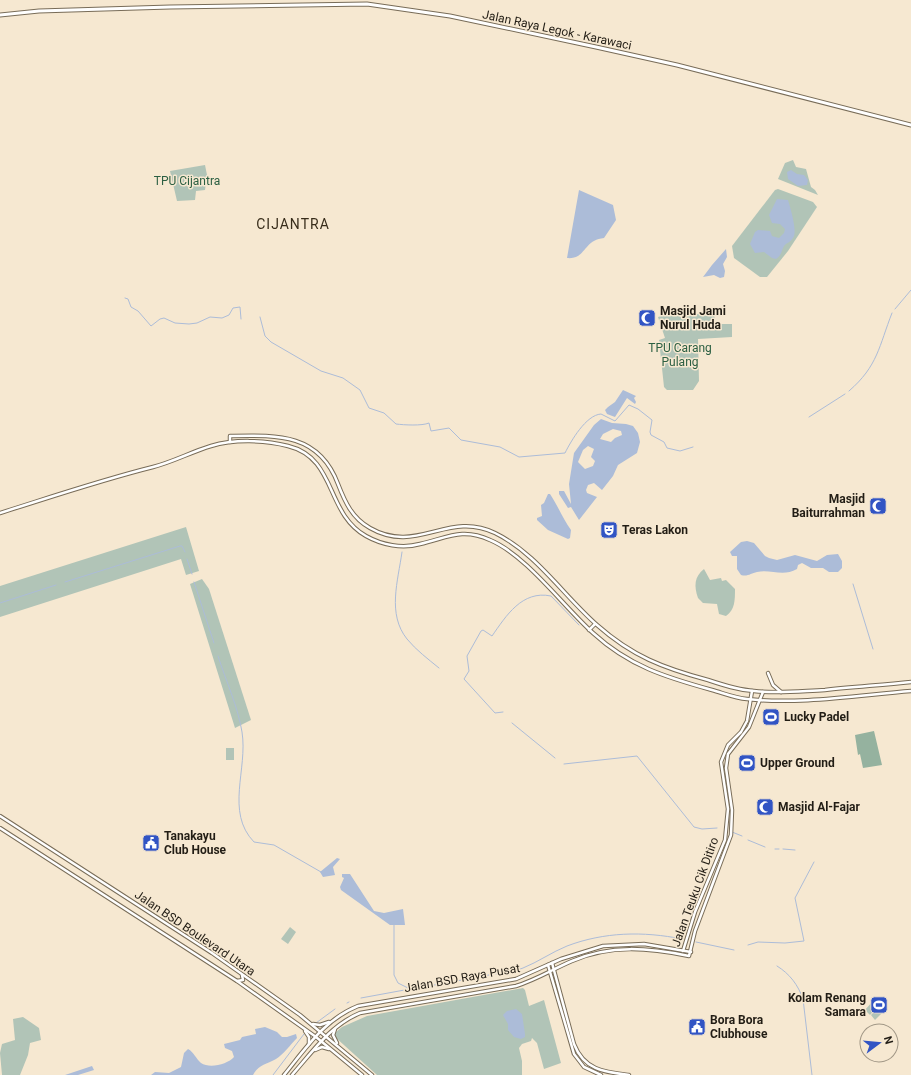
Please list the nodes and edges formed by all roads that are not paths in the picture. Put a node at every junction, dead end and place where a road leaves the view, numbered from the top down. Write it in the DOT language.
graph roads {
  1 [pos="0,15"];
  2 [pos="911,125"];
  3 [pos="230,442"];
  4 [pos="0,513"];
  5 [pos="595,624"];
  6 [pos="589,630"];
  7 [pos="664,668"];
  8 [pos="671,670"];
  9 [pos="768,673"];
  10 [pos="660,675"];
  11 [pos="669,678"];
  12 [pos="911,682"];
  13 [pos="890,684"];
  14 [pos="879,685"];
  15 [pos="752,691"];
  16 [pos="911,691"];
  17 [pos="763,692"];
  18 [pos="782,692"];
  19 [pos="889,692"];
  20 [pos="878,693"];
  21 [pos="750,700"];
  22 [pos="760,700"];
  23 [pos="741,732"];
  24 [pos="744,735"];
  25 [pos="0,816"];
  26 [pos="0,828"];
  27 [pos="689,930"];
  28 [pos="695,931"];
  29 [pos="684,950"];
  30 [pos="691,952"];
  31 [pos="682,955"];
  32 [pos="690,956"];
  33 [pos="552,963"];
  34 [pos="548,966"];
  35 [pos="554,970"];
  36 [pos="550,972"];
  37 [pos="242,974"];
  38 [pos="236,981"];
  39 [pos="429,994"];
  40 [pos="430,1000"];
  41 [pos="335,1018"];
  42 [pos="307,1021"];
  43 [pos="337,1026"];
  44 [pos="303,1028"];
  45 [pos="320,1031"];
  46 [pos="326,1035"];
  47 [pos="316,1037"];
  48 [pos="321,1041"];
  49 [pos="340,1047"];
  50 [pos="332,1050"];
  51 [pos="304,1051"];
  52 [pos="313,1051"];
  53 [pos="284,1075"];
  54 [pos="292,1075"];
  55 [pos="362,1075"];
  56 [pos="372,1075"];
  57 [pos="600,1075"];
  58 [pos="624,1075"];
  59 [pos="629,1075"];
  1 -- 2 [label="main road, Jalan Raya Legok - Karawaci"];
  3 -- 4 [label="main road"];
  3 -- 5 [label="main road"];
  3 -- 6 [label="main road"];
  5 -- 6 [label="main road"];
  5 -- 7 [label="main road"];
  6 -- 10 [label="main road"];
  7 -- 8 [label="main road"];
  7 -- 10 [label="main road"];
  8 -- 11 [label="main road"];
  8 -- 15 [label="main road"];
  9 -- 18 [label="main road"];
  10 -- 11 [label="main road"];
  11 -- 21 [label="main road"];
  12 -- 13 [label="main road"];
  13 -- 14 [label="main road"];
  13 -- 19 [label="main road"];
  14 -- 18 [label="main road"];
  14 -- 20 [label="main road"];
  15 -- 17 [label="main road"];
  15 -- 21 [label="main road, Jalan Teuku Cik Ditiro"];
  16 -- 19 [label="main road"];
  17 -- 18 [label="main road"];
  17 -- 22 [label="main road, Jalan Teuku Cik Ditiro"];
  19 -- 20 [label="main road"];
  20 -- 22 [label="main road"];
  21 -- 22 [label="main road"];
  21 -- 23 [label="main road, Jalan Teuku Cik Ditiro"];
  22 -- 24 [label="main road, Jalan Teuku Cik Ditiro"];
  23 -- 24 [label="main road"];
  23 -- 27 [label="main road, Jalan Teuku Cik Ditiro"];
  24 -- 28 [label="main road, Jalan Teuku Cik Ditiro"];
  25 -- 37 [label="main road, Jalan BSD Boulevard Utara"];
  26 -- 38 [label="main road, Jalan BSD Boulevard Utara"];
  27 -- 28 [label="main road"];
  27 -- 29 [label="main road, Jalan Teuku Cik Ditiro"];
  28 -- 30 [label="main road, Jalan Teuku Cik Ditiro"];
  29 -- 30 [label="main road, Jalan BSD Raya Pusat"];
  29 -- 31 [label="main road, Jalan Teuku Cik Ditiro"];
  29 -- 33 [label="main road, Jalan BSD Raya Pusat"];
  30 -- 32 [label="main road, Jalan Teuku Cik Ditiro"];
  31 -- 32 [label="main road, Jalan BSD Raya Pusat"];
  31 -- 35 [label="main road, Jalan BSD Raya Pusat"];
  33 -- 34 [label="main road, Jalan BSD Raya Pusat"];
  33 -- 35 [label="main road"];
  34 -- 36 [label="main road"];
  34 -- 39 [label="main road, Jalan BSD Raya Pusat"];
  35 -- 36 [label="main road, Jalan BSD Raya Pusat"];
  35 -- 58 [label="main road"];
  36 -- 40 [label="main road, Jalan BSD Raya Pusat"];
  36 -- 57 [label="main road"];
  37 -- 38 [label="main road"];
  37 -- 42 [label="main road, Jalan BSD Boulevard Utara"];
  38 -- 44 [label="main road, Jalan BSD Boulevard Utara"];
  39 -- 40 [label="main road"];
  39 -- 41 [label="main road, Jalan BSD Raya Pusat"];
  40 -- 43 [label="main road, Jalan BSD Raya Pusat"];
  41 -- 42 [label="main road"];
  41 -- 45 [label="main road, Jalan BSD Raya Pusat"];
  42 -- 45 [label="main road, Jalan BSD Boulevard Utara"];
  43 -- 46 [label="main road, Jalan BSD Raya Pusat"];
  43 -- 49 [label="main road"];
  44 -- 47 [label="main road, Jalan BSD Boulevard Utara"];
  44 -- 51 [label="main road"];
  45 -- 46 [label="main road, Jalan BSD Boulevard Utara"];
  45 -- 47 [label="main road, Jalan BSD Raya Pusat"];
  46 -- 48 [label="main road, Jalan BSD Raya Pusat"];
  46 -- 49 [label="main road, Jalan BSD Boulevard Utara"];
  47 -- 48 [label="main road, Jalan BSD Boulevard Utara"];
  47 -- 51 [label="main road, Jalan BSD Raya Pusat"];
  48 -- 50 [label="main road, Jalan BSD Boulevard Utara"];
  48 -- 52 [label="main road, Jalan BSD Raya Pusat"];
  49 -- 56 [label="main road, Jalan BSD Boulevard Utara"];
  50 -- 52 [label="main road"];
  50 -- 55 [label="main road, Jalan BSD Boulevard Utara"];
  51 -- 53 [label="main road, Jalan BSD Raya Pusat"];
  52 -- 54 [label="main road, Jalan BSD Raya Pusat"];
  58 -- 59 [label="main road"];
}
